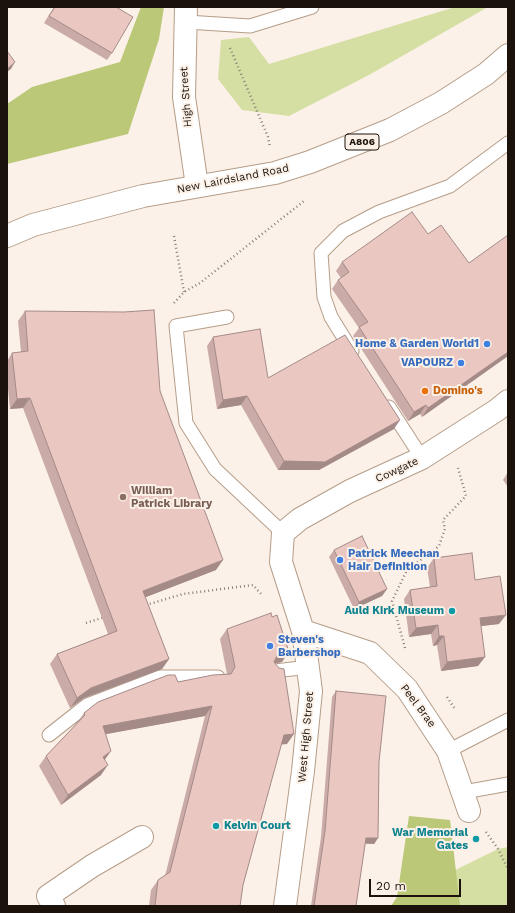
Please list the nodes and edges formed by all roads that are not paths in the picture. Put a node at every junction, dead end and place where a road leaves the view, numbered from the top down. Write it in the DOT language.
graph roads {
  1 [pos="312,7"];
  2 [pos="186,14"];
  3 [pos="508,55"];
  4 [pos="508,143"];
  5 [pos="197,186"];
  6 [pos="7,236"];
  7 [pos="227,317"];
  8 [pos="361,364"];
  9 [pos="383,398"];
  10 [pos="508,401"];
  11 [pos="422,458"];
  12 [pos="283,533"];
  13 [pos="303,631"];
  14 [pos="309,667"];
  15 [pos="275,671"];
  16 [pos="220,678"];
  17 [pos="508,720"];
  18 [pos="49,735"];
  19 [pos="448,751"];
  20 [pos="508,784"];
  21 [pos="467,801"];
  22 [pos="142,837"];
  23 [pos="54,906"];
  24 [pos="285,906"];
  1 -- 2 [label="lane"];
  2 -- 5 [label="street, High Street"];
  3 -- 5 [label="street, New Lairdsland Road / A806"];
  4 -- 8 [label="lane"];
  5 -- 6 [label="street, New Lairdsland Road / A806"];
  7 -- 12 [label="lane"];
  9 -- 11 [label="lane"];
  10 -- 11 [label="street, Cowgate"];
  11 -- 12 [label="street, Cowgate"];
  12 -- 13 [label="street, West High Street"];
  13 -- 14 [label="street, West High Street"];
  13 -- 19 [label="street, Peel Brae"];
  14 -- 15 [label="lane"];
  14 -- 24 [label="street, West High Street"];
  16 -- 18 [label="lane"];
  17 -- 19 [label="lane"];
  19 -- 21 [label="street, Peel Brae"];
  20 -- 21 [label="lane"];
  22 -- 23 [label="street"];
}
